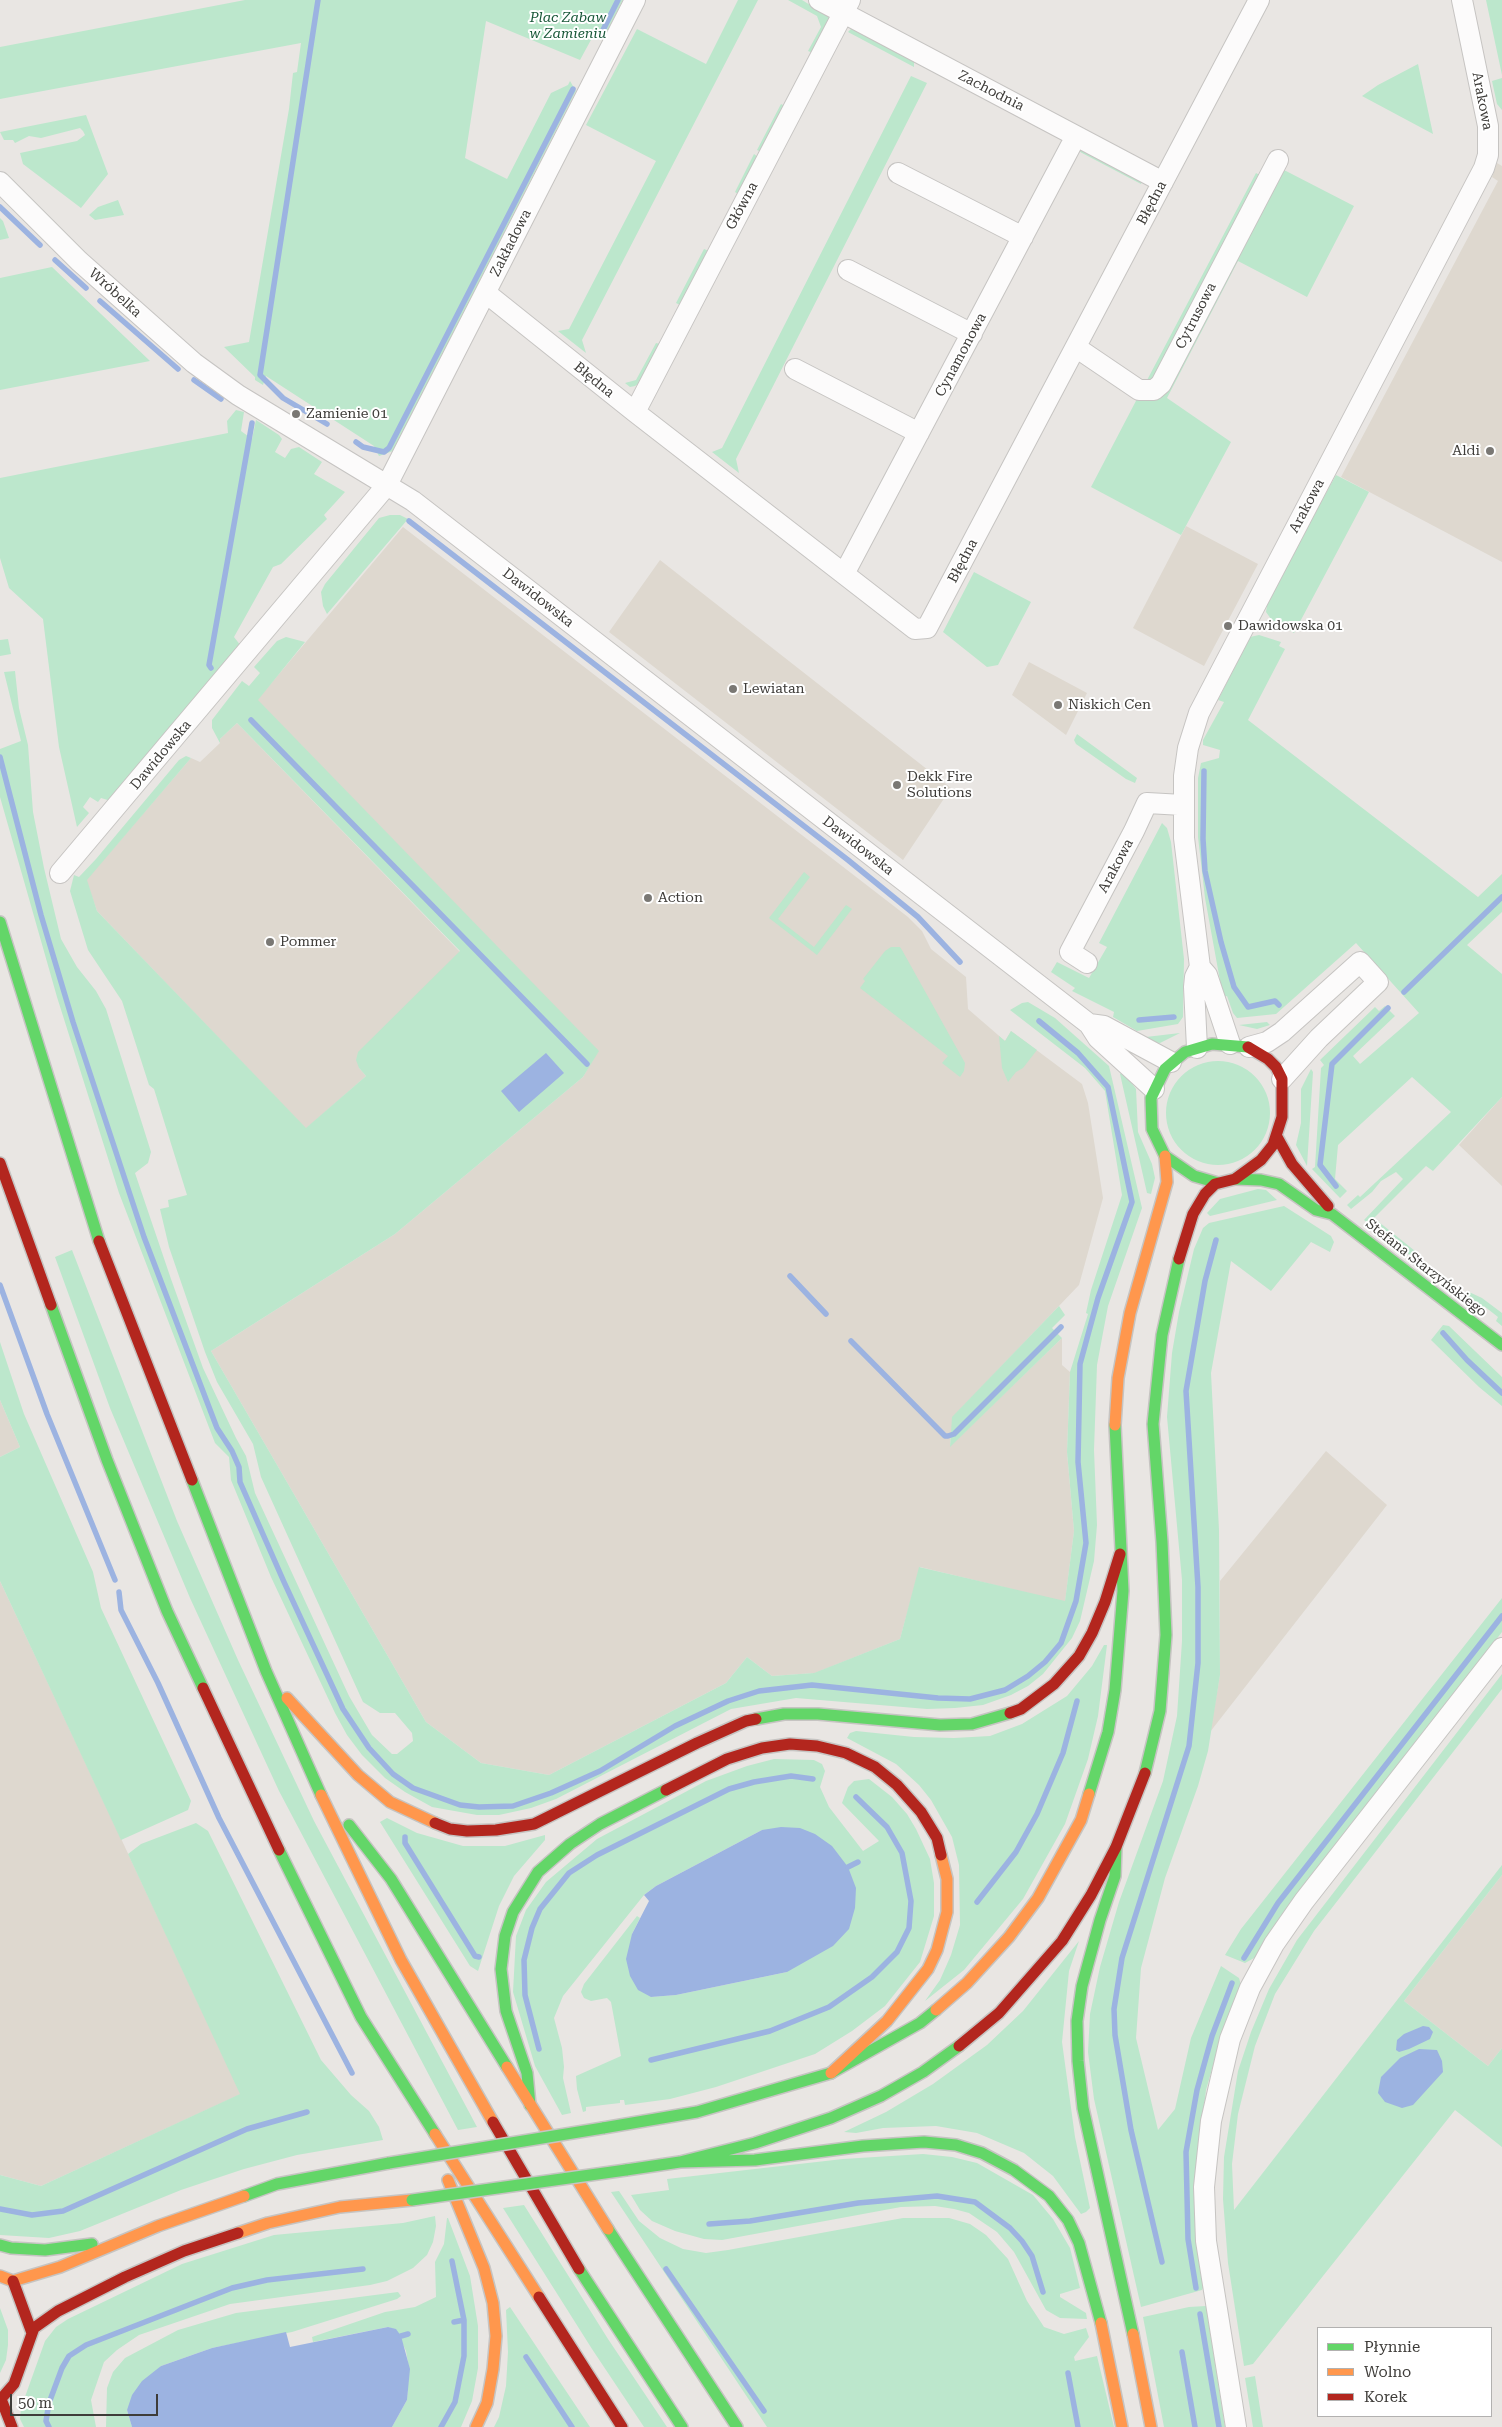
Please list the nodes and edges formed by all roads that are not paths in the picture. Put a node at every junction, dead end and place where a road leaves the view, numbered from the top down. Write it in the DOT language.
graph roads {
  1 [pos="635,0"];
  2 [pos="819,0"];
  3 [pos="1259,0"];
  4 [pos="1462,0"];
  5 [pos="847,7"];
  6 [pos="1495,126"];
  7 [pos="1076,136"];
  8 [pos="1278,160"];
  9 [pos="898,172"];
  10 [pos="0,182"];
  11 [pos="1163,182"];
  12 [pos="1023,237"];
  13 [pos="848,270"];
  14 [pos="486,293"];
  15 [pos="972,334"];
  16 [pos="1077,348"];
  17 [pos="794,370"];
  18 [pos="635,412"];
  19 [pos="919,434"];
  20 [pos="387,486"];
  21 [pos="844,574"];
  22 [pos="1183,805"];
  23 [pos="60,874"];
  24 [pos="0,922"];
  25 [pos="1087,963"];
  26 [pos="1200,967"];
  27 [pos="1089,1024"];
  28 [pos="1240,1046"];
  29 [pos="1197,1048"];
  30 [pos="1171,1062"];
  31 [pos="1282,1079"];
  32 [pos="1154,1089"];
  33 [pos="1277,1137"];
  34 [pos="1165,1156"];
  35 [pos="0,1162"];
  36 [pos="1235,1178"];
  37 [pos="1218,1183"];
  38 [pos="1332,1214"];
  39 [pos="1502,1345"];
  40 [pos="1120,1554"];
  41 [pos="1502,1648"];
  42 [pos="266,1672"];
  43 [pos="313,1778"];
  44 [pos="1116,1847"];
  45 [pos="831,2073"];
  46 [pos="530,2105"];
  47 [pos="422,2116"];
  48 [pos="680,2162"];
  49 [pos="124,2240"];
  50 [pos="0,2245"];
  51 [pos="0,2276"];
  52 [pos="13,2281"];
  53 [pos="32,2333"];
  54 [pos="1,2400"];
  55 [pos="12,2427"];
  56 [pos="476,2427"];
  57 [pos="622,2427"];
  58 [pos="682,2427"];
  59 [pos="737,2427"];
  60 [pos="1122,2427"];
  61 [pos="1151,2427"];
  62 [pos="1236,2427"];
  1 -- 14 [label="street, Zakładowa"];
  2 -- 5 [label="street, Zachodnia"];
  3 -- 11 [label="street, Błędna"];
  4 -- 6 [label="street, Arakowa"];
  5 -- 7 [label="street, Zachodnia"];
  5 -- 18 [label="street, Główna"];
  6 -- 22 [label="street, Arakowa"];
  7 -- 11 [label="street, Zachodnia"];
  7 -- 12 [label="street, Cynamonowa"];
  8 -- 16 [label="street, Cytrusowa"];
  9 -- 12 [label="street"];
  10 -- 20 [label="street, Wróbelka"];
  11 -- 16 [label="street, Błędna"];
  12 -- 15 [label="street, Cynamonowa"];
  13 -- 15 [label="street"];
  14 -- 18 [label="street, Błędna"];
  14 -- 20 [label="street, Zakładowa"];
  15 -- 19 [label="street, Cynamonowa"];
  16 -- 21 [label="street, Błędna"];
  17 -- 19 [label="street"];
  18 -- 21 [label="street, Błędna"];
  19 -- 21 [label="street, Cynamonowa"];
  20 -- 23 [label="street, Dawidowska"];
  20 -- 27 [label="street, Dawidowska"];
  22 -- 25 [label="street, Arakowa"];
  22 -- 26 [label="street"];
  24 -- 42 [label="main road"];
  26 -- 28 [label="street"];
  26 -- 29 [label="street"];
  27 -- 30 [label="street, Dawidowska"];
  27 -- 32 [label="street, Dawidowska"];
  28 -- 29 [label="main road"];
  28 -- 31 [label="main road"];
  28 -- 31 [label="street"];
  29 -- 30 [label="main road"];
  30 -- 32 [label="main road"];
  31 -- 33 [label="main road"];
  32 -- 34 [label="main road"];
  33 -- 36 [label="main road"];
  33 -- 38 [label="main road, Stefana Starzyńskiego"];
  34 -- 37 [label="main road"];
  34 -- 40 [label="main road"];
  35 -- 47 [label="main road"];
  36 -- 37 [label="main road"];
  36 -- 38 [label="main road, Stefana Starzyńskiego"];
  37 -- 44 [label="main road"];
  38 -- 39 [label="main road, Stefana Starzyńskiego"];
  40 -- 42 [label="main road"];
  40 -- 45 [label="main road"];
  41 -- 62 [label="street"];
  42 -- 43 [label="main road"];
  43 -- 46 [label="main road"];
  43 -- 58 [label="main road"];
  44 -- 48 [label="main road"];
  44 -- 61 [label="main road"];
  45 -- 46 [label="main road"];
  45 -- 49 [label="main road, bridge"];
  46 -- 59 [label="main road"];
  47 -- 56 [label="main road"];
  47 -- 57 [label="main road"];
  48 -- 53 [label="main road, bridge"];
  48 -- 60 [label="main road"];
  49 -- 50 [label="main road"];
  49 -- 52 [label="main road"];
  51 -- 52 [label="main road"];
  52 -- 53 [label="main road"];
  53 -- 54 [label="main road"];
  54 -- 55 [label="main road"];
}
